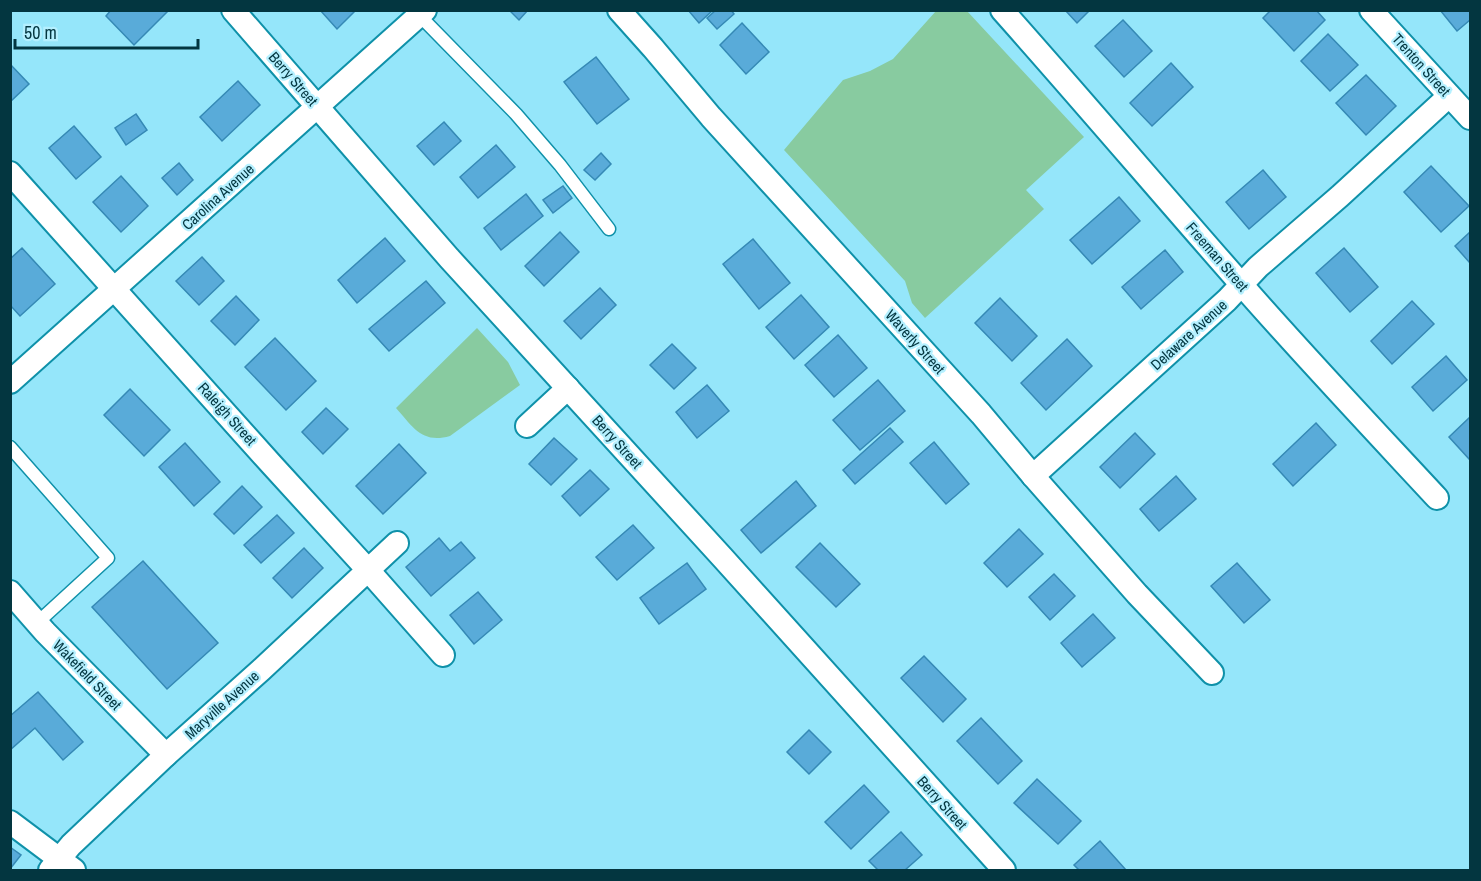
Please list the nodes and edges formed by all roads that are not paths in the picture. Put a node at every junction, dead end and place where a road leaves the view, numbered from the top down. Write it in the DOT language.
graph roads {
  1 [pos="233,10"];
  2 [pos="619,10"];
  3 [pos="1002,10"];
  4 [pos="1371,10"];
  5 [pos="422,13"];
  6 [pos="1449,96"];
  7 [pos="318,107"];
  8 [pos="1470,118"];
  9 [pos="10,173"];
  10 [pos="609,229"];
  11 [pos="1242,285"];
  12 [pos="115,289"];
  13 [pos="10,382"];
  14 [pos="568,388"];
  15 [pos="526,426"];
  16 [pos="10,447"];
  17 [pos="1033,476"];
  18 [pos="1437,498"];
  19 [pos="398,543"];
  20 [pos="368,570"];
  21 [pos="10,592"];
  22 [pos="37,623"];
  23 [pos="443,655"];
  24 [pos="1212,673"];
  25 [pos="166,755"];
  26 [pos="10,822"];
  27 [pos="61,867"];
  28 [pos="1004,870"];
  1 -- 7 [label="street, Berry Street"];
  2 -- 17 [label="street, Waverly Street"];
  3 -- 11 [label="street, Freeman Street"];
  4 -- 6 [label="street, Trenton Street"];
  5 -- 7 [label="street, Carolina Avenue"];
  5 -- 10 [label="lane"];
  6 -- 8 [label="street, Trenton Street"];
  6 -- 11 [label="street, Delaware Avenue"];
  7 -- 12 [label="street, Carolina Avenue"];
  7 -- 14 [label="street, Berry Street"];
  9 -- 12 [label="street, Raleigh Street"];
  11 -- 17 [label="street, Delaware Avenue"];
  11 -- 18 [label="street, Freeman Street"];
  12 -- 13 [label="street, Carolina Avenue"];
  12 -- 20 [label="street, Raleigh Street"];
  14 -- 15 [label="street"];
  14 -- 28 [label="street, Berry Street"];
  16 -- 22 [label="lane"];
  17 -- 24 [label="street, Waverly Street"];
  19 -- 20 [label="street, Maryville Avenue"];
  20 -- 23 [label="street, Raleigh Street"];
  20 -- 25 [label="street, Maryville Avenue"];
  21 -- 22 [label="street, Wakefield Street"];
  22 -- 25 [label="street, Wakefield Street"];
  25 -- 27 [label="street, Maryville Avenue"];
  26 -- 27 [label="street"];
}
